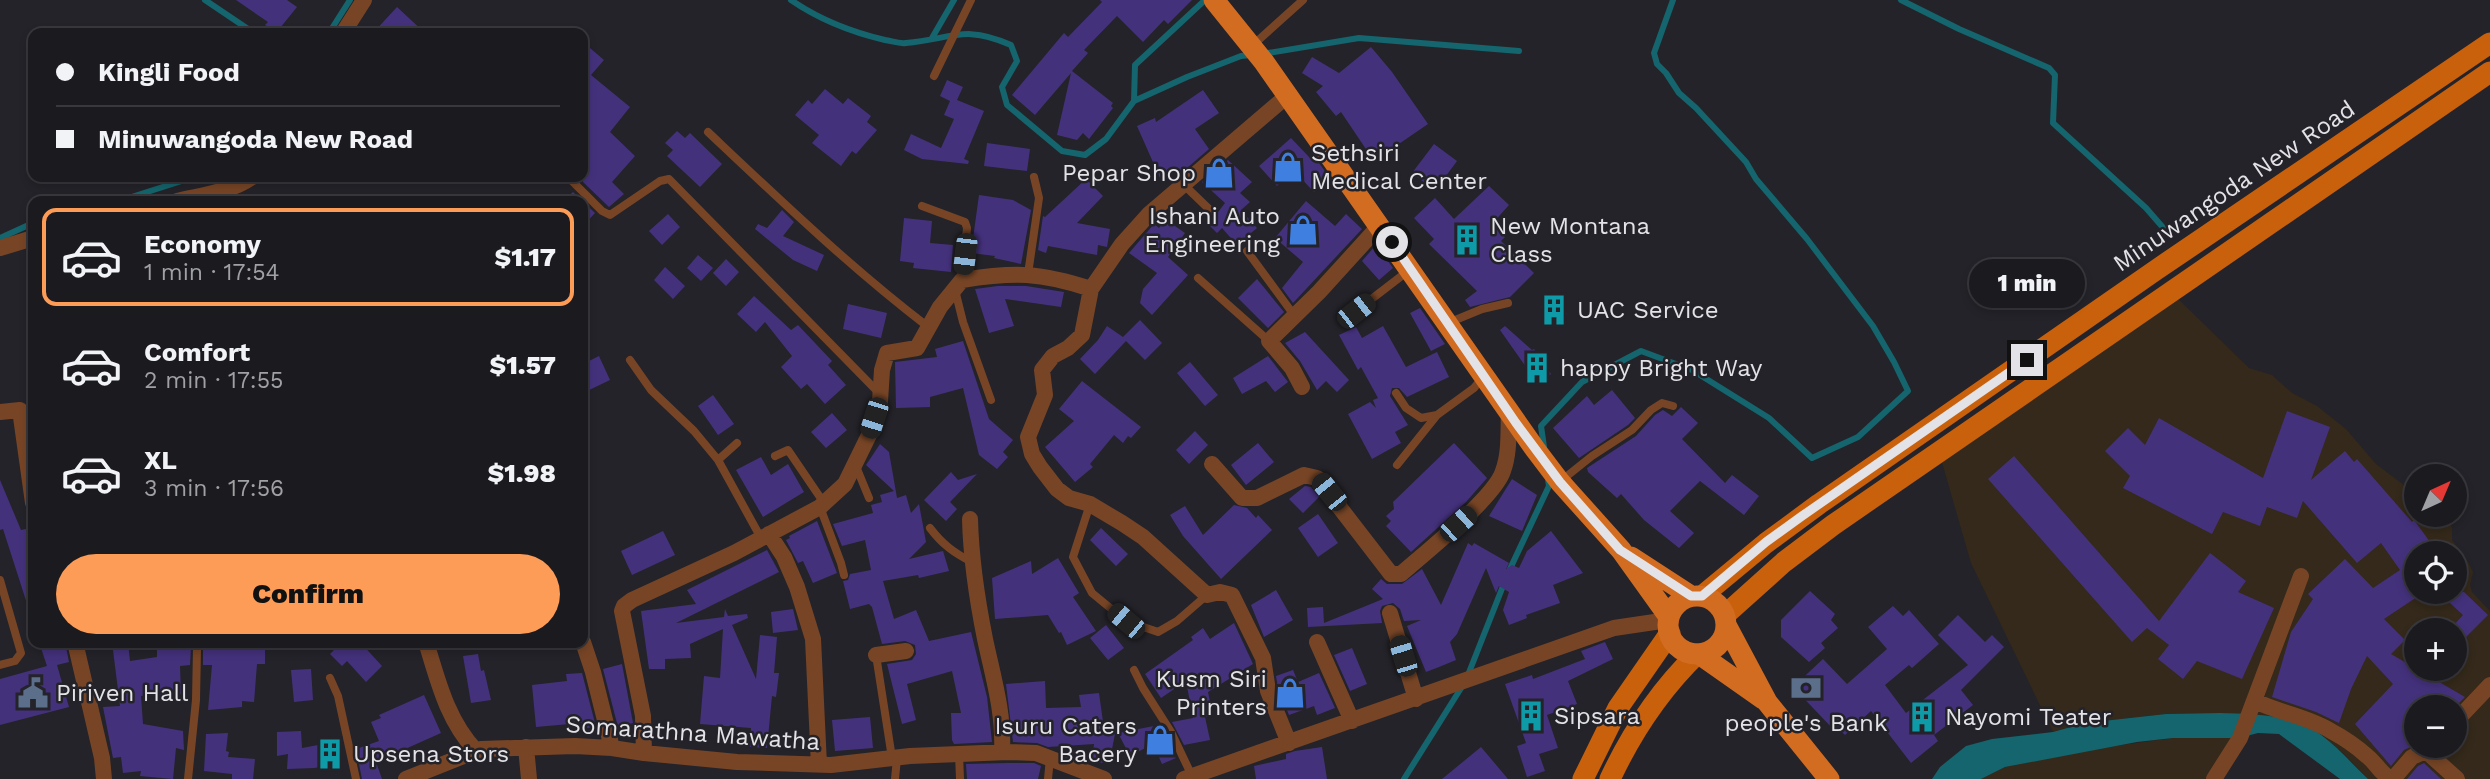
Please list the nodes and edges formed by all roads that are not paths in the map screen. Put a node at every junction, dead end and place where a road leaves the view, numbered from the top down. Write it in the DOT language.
graph roads {
  1 [pos="364,0"];
  2 [pos="971,0"];
  3 [pos="1303,0"];
  4 [pos="1216,2"];
  5 [pos="346,28"];
  6 [pos="2490,43"];
  7 [pos="1258,54"];
  8 [pos="2490,72"];
  9 [pos="934,75"];
  10 [pos="1287,96"];
  11 [pos="708,132"];
  12 [pos="1034,177"];
  13 [pos="245,182"];
  14 [pos="573,182"];
  15 [pos="1183,184"];
  16 [pos="198,196"];
  17 [pos="587,196"];
  18 [pos="588,197"];
  19 [pos="922,206"];
  20 [pos="1211,211"];
  21 [pos="1380,225"];
  22 [pos="28,240"];
  23 [pos="0,248"];
  24 [pos="1247,251"];
  25 [pos="1411,269"];
  26 [pos="1028,274"];
  27 [pos="1198,278"];
  28 [pos="958,284"];
  29 [pos="1091,289"];
  30 [pos="1508,303"];
  31 [pos="1356,311"];
  32 [pos="1294,315"];
  33 [pos="1448,323"];
  34 [pos="928,326"];
  35 [pos="1269,341"];
  36 [pos="630,360"];
  37 [pos="1484,376"];
  38 [pos="1302,387"];
  39 [pos="1396,393"];
  40 [pos="881,395"];
  41 [pos="991,400"];
  42 [pos="28,404"];
  43 [pos="1673,406"];
  44 [pos="20,410"];
  45 [pos="0,412"];
  46 [pos="1437,415"];
  47 [pos="1512,417"];
  48 [pos="737,443"];
  49 [pos="775,456"];
  50 [pos="718,460"];
  51 [pos="855,464"];
  52 [pos="1212,464"];
  53 [pos="1397,465"];
  54 [pos="28,467"];
  55 [pos="1556,477"];
  56 [pos="869,498"];
  57 [pos="1090,504"];
  58 [pos="822,505"];
  59 [pos="971,519"];
  60 [pos="930,528"];
  61 [pos="765,536"];
  62 [pos="1620,550"];
  63 [pos="972,562"];
  64 [pos="844,575"];
  65 [pos="2301,576"];
  66 [pos="0,580"];
  67 [pos="1207,595"];
  68 [pos="1696,596"];
  69 [pos="1390,614"];
  70 [pos="1725,620"];
  71 [pos="1669,623"];
  72 [pos="1317,642"];
  73 [pos="76,648"];
  74 [pos="197,648"];
  75 [pos="428,648"];
  76 [pos="585,648"];
  77 [pos="906,651"];
  78 [pos="1698,654"];
  79 [pos="876,655"];
  80 [pos="0,665"];
  81 [pos="1134,670"];
  82 [pos="330,678"];
  83 [pos="2490,685"];
  84 [pos="1416,699"];
  85 [pos="1768,702"];
  86 [pos="2253,707"];
  87 [pos="2467,709"];
  88 [pos="1352,721"];
  89 [pos="1289,743"];
  90 [pos="526,747"];
  91 [pos="612,748"];
  92 [pos="476,751"];
  93 [pos="1002,752"];
  94 [pos="644,753"];
  95 [pos="959,754"];
  96 [pos="1593,755"];
  97 [pos="894,758"];
  98 [pos="1050,758"];
  99 [pos="2411,758"];
  100 [pos="2437,758"];
  101 [pos="819,765"];
  102 [pos="1188,778"];
  103 [pos="104,779"];
  104 [pos="188,779"];
  105 [pos="356,779"];
  106 [pos="406,779"];
  107 [pos="530,779"];
  108 [pos="895,779"];
  109 [pos="960,779"];
  110 [pos="1048,779"];
  111 [pos="1102,779"];
  112 [pos="1573,779"];
  113 [pos="1583,779"];
  114 [pos="1610,779"];
  115 [pos="1829,779"];
  116 [pos="2214,779"];
  117 [pos="2392,779"];
  118 [pos="2457,779"];
  1 -- 5 [label="street"];
  2 -- 9 [label="lane"];
  3 -- 7 [label="lane"];
  4 -- 7 [label="highway"];
  6 -- 68 [label="main road, Minuwangoda New Road"];
  7 -- 10 [label="highway"];
  8 -- 70 [label="main road, Minuwangoda New Road"];
  10 -- 15 [label="street"];
  10 -- 21 [label="highway"];
  11 -- 34 [label="lane"];
  12 -- 26 [label="lane"];
  13 -- 16 [label="street"];
  14 -- 17 [label="lane"];
  15 -- 20 [label="lane"];
  15 -- 29 [label="street"];
  18 -- 40 [label="lane"];
  19 -- 28 [label="lane"];
  21 -- 25 [label="highway"];
  21 -- 32 [label="street"];
  22 -- 23 [label="street"];
  24 -- 32 [label="lane"];
  25 -- 31 [label="lane"];
  25 -- 33 [label="highway"];
  26 -- 28 [label="street"];
  26 -- 29 [label="street"];
  27 -- 35 [label="lane"];
  28 -- 34 [label="street"];
  28 -- 41 [label="lane"];
  29 -- 57 [label="street"];
  30 -- 33 [label="lane"];
  32 -- 35 [label="street"];
  33 -- 37 [label="highway"];
  34 -- 40 [label="street"];
  35 -- 38 [label="street"];
  36 -- 50 [label="lane"];
  37 -- 46 [label="lane"];
  37 -- 47 [label="highway"];
  39 -- 46 [label="lane"];
  40 -- 51 [label="street"];
  42 -- 44 [label="street"];
  43 -- 55 [label="lane"];
  44 -- 45 [label="street"];
  44 -- 54 [label="street"];
  46 -- 53 [label="lane"];
  47 -- 52 [label="street"];
  47 -- 55 [label="highway"];
  48 -- 50 [label="lane"];
  49 -- 58 [label="lane"];
  50 -- 61 [label="lane"];
  51 -- 56 [label="lane"];
  51 -- 58 [label="street"];
  55 -- 62 [label="highway"];
  57 -- 67 [label="street"];
  57 -- 67 [label="lane"];
  58 -- 61 [label="street"];
  58 -- 64 [label="lane"];
  59 -- 63 [label="street"];
  60 -- 63 [label="lane"];
  61 -- 94 [label="street"];
  61 -- 101 [label="street"];
  62 -- 68 [label="highway"];
  62 -- 71 [label="highway"];
  63 -- 93 [label="street"];
  65 -- 86 [label="street"];
  66 -- 80 [label="lane"];
  67 -- 89 [label="street"];
  68 -- 70 [label="highway"];
  68 -- 71 [label="highway"];
  69 -- 84 [label="street"];
  70 -- 78 [label="highway"];
  70 -- 85 [label="highway"];
  71 -- 78 [label="highway"];
  71 -- 84 [label="street"];
  71 -- 96 [label="main road"];
  72 -- 88 [label="street"];
  73 -- 103 [label="street"];
  74 -- 104 [label="lane"];
  75 -- 92 [label="street"];
  76 -- 91 [label="street"];
  77 -- 79 [label="street"];
  78 -- 85 [label="highway"];
  78 -- 114 [label="main road"];
  79 -- 97 [label="lane"];
  81 -- 102 [label="lane"];
  82 -- 105 [label="lane"];
  83 -- 87 [label="street"];
  84 -- 88 [label="street"];
  85 -- 115 [label="highway"];
  86 -- 116 [label="street"];
  86 -- 117 [label="street"];
  88 -- 89 [label="street"];
  89 -- 102 [label="street"];
  90 -- 91 [label="street, Somarathna Mawatha"];
  90 -- 92 [label="street, Somarathna Mawatha"];
  90 -- 107 [label="street"];
  91 -- 94 [label="street, Somarathna Mawatha"];
  92 -- 106 [label="street, Somarathna Mawatha"];
  93 -- 95 [label="street, Somarathna Mawatha"];
  93 -- 98 [label="street, Somarathna Mawatha"];
  94 -- 101 [label="street, Somarathna Mawatha"];
  95 -- 97 [label="street, Somarathna Mawatha"];
  95 -- 109 [label="lane"];
  96 -- 112 [label="main road"];
  96 -- 113 [label="main road"];
  97 -- 101 [label="street, Somarathna Mawatha"];
  97 -- 108 [label="lane"];
  98 -- 110 [label="lane"];
  98 -- 111 [label="street, Somarathna Mawatha"];
  99 -- 117 [label="street"];
  100 -- 118 [label="street"];
}
